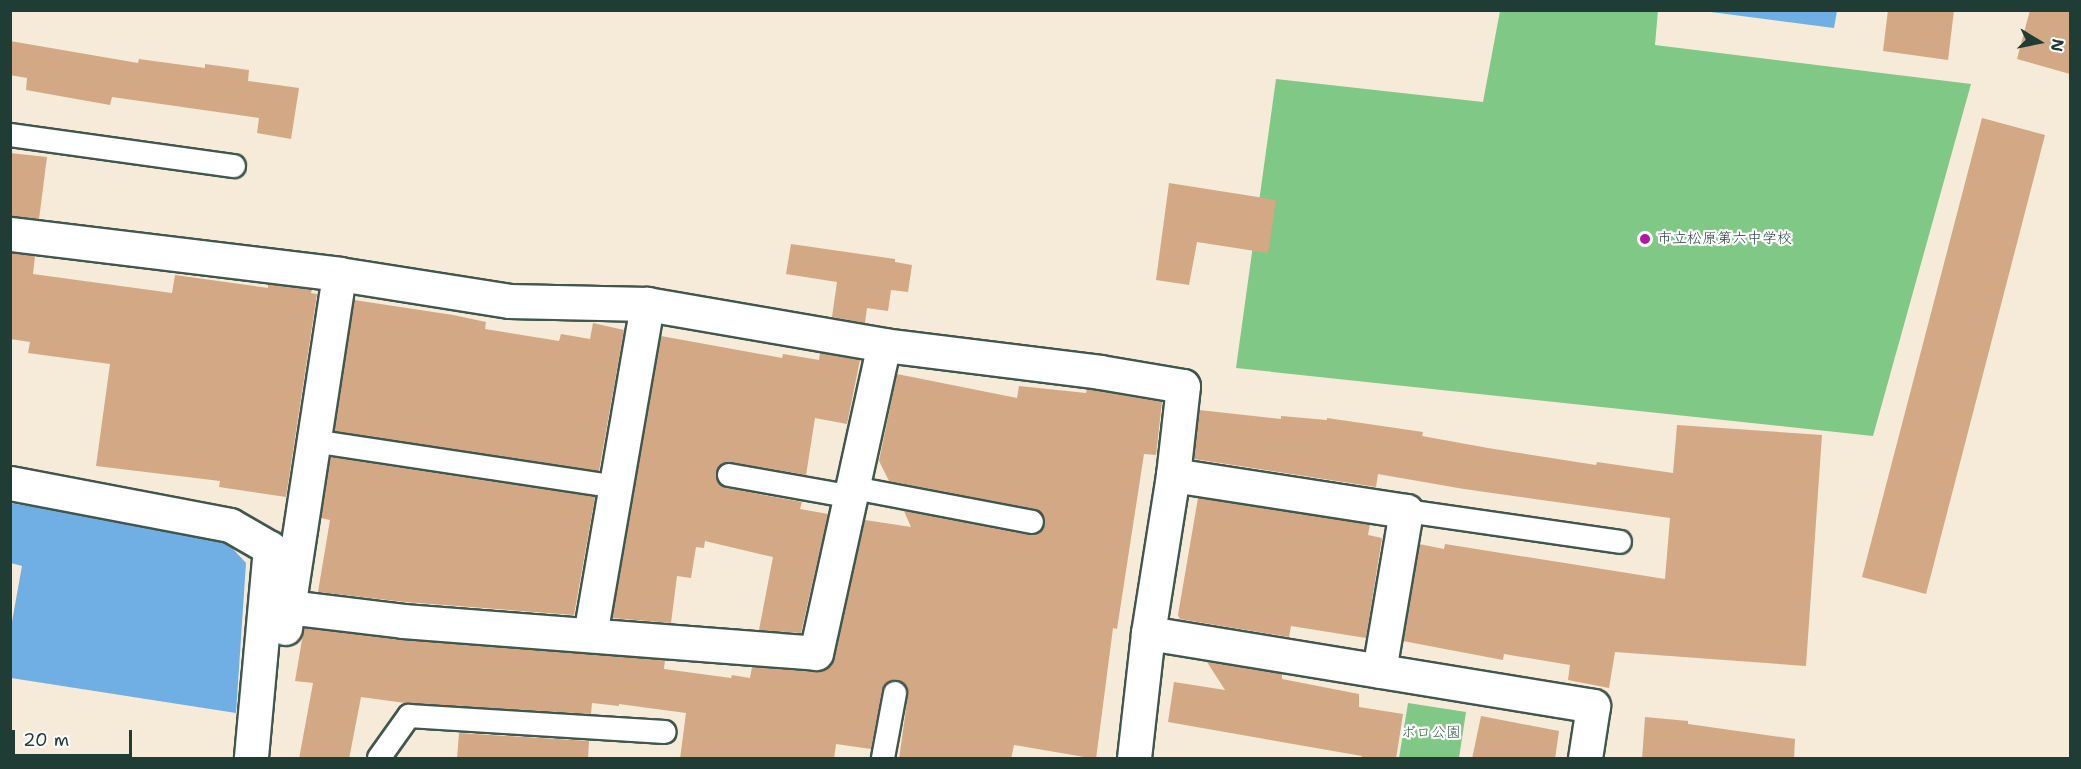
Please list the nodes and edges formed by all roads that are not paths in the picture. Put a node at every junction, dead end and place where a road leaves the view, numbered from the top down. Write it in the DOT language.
graph roads {
  1 [pos="10,135"];
  2 [pos="234,166"];
  3 [pos="10,234"];
  4 [pos="339,274"];
  5 [pos="647,304"];
  6 [pos="884,345"];
  7 [pos="313,441"];
  8 [pos="729,475"];
  9 [pos="1173,475"];
  10 [pos="10,483"];
  11 [pos="616,488"];
  12 [pos="853,493"];
  13 [pos="1406,511"];
  14 [pos="1032,522"];
  15 [pos="1620,542"];
  16 [pos="288,607"];
  17 [pos="1148,633"];
  18 [pos="591,635"];
  19 [pos="1379,670"];
  20 [pos="895,693"];
  21 [pos="256,711"];
  22 [pos="664,732"];
  23 [pos="251,759"];
  24 [pos="379,759"];
  25 [pos="883,759"];
  26 [pos="1134,759"];
  27 [pos="1585,759"];
  1 -- 2 [label="lane"];
  3 -- 4 [label="street"];
  4 -- 5 [label="street"];
  4 -- 7 [label="street"];
  5 -- 6 [label="street"];
  5 -- 11 [label="street"];
  6 -- 9 [label="street"];
  6 -- 12 [label="street"];
  7 -- 11 [label="lane"];
  7 -- 16 [label="street"];
  8 -- 12 [label="lane"];
  9 -- 13 [label="street"];
  9 -- 17 [label="street"];
  10 -- 21 [label="street"];
  11 -- 18 [label="street"];
  12 -- 14 [label="lane"];
  12 -- 18 [label="street"];
  13 -- 15 [label="lane"];
  13 -- 19 [label="street"];
  16 -- 18 [label="street"];
  16 -- 21 [label="street"];
  17 -- 19 [label="street"];
  17 -- 26 [label="street"];
  19 -- 27 [label="street"];
  20 -- 25 [label="lane"];
  21 -- 23 [label="street"];
  22 -- 24 [label="lane"];
}
